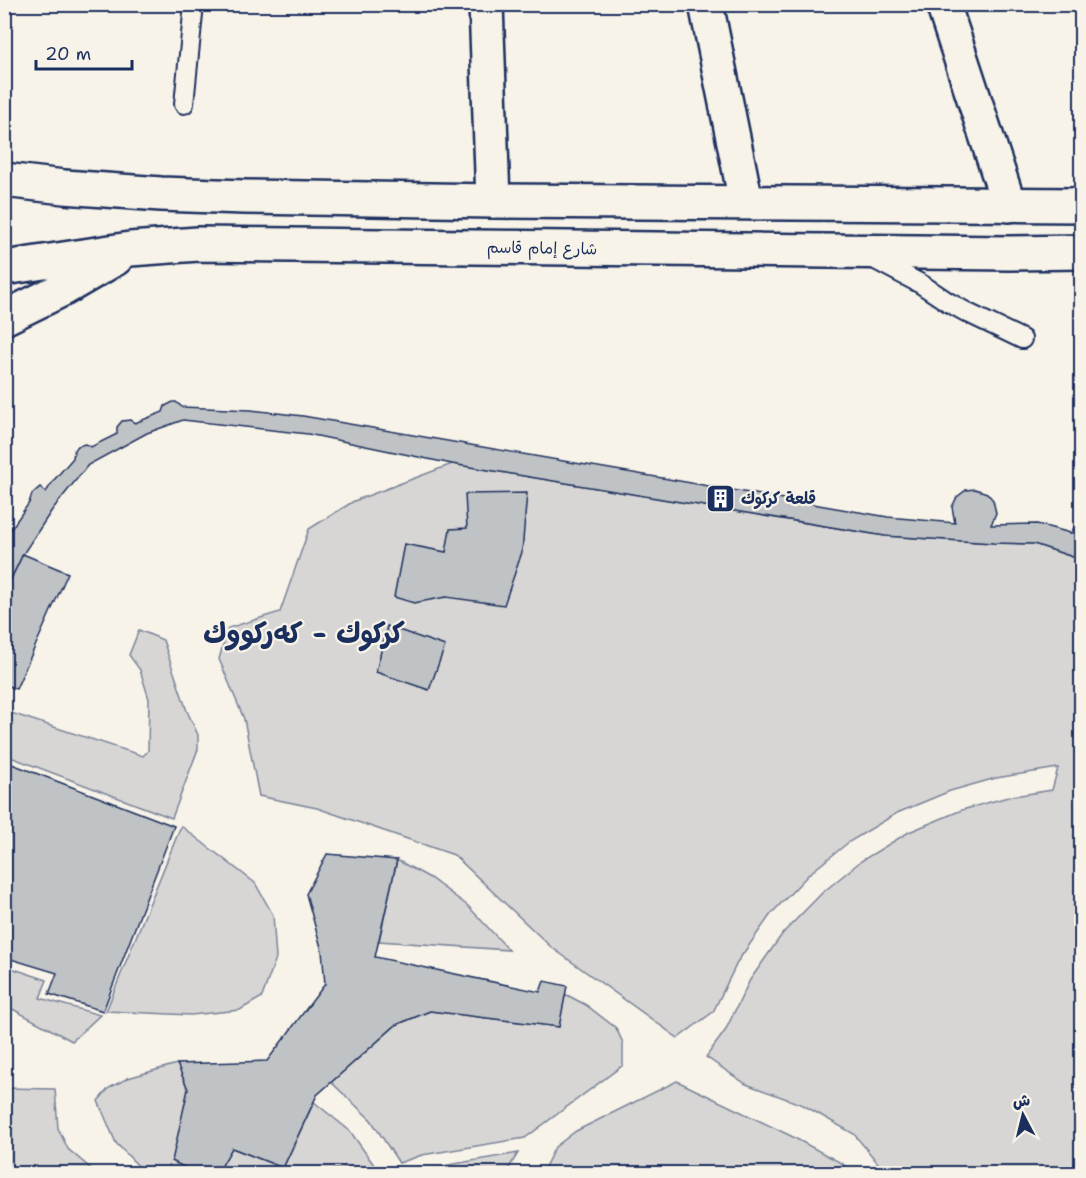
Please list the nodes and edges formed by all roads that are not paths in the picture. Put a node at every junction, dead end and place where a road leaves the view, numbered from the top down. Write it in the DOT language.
graph roads {
  1 [pos="194,4"];
  2 [pos="486,4"];
  3 [pos="706,4"];
  4 [pos="943,4"];
  5 [pos="184,104"];
  6 [pos="4,180"];
  7 [pos="493,201"];
  8 [pos="746,202"];
  9 [pos="1082,205"];
  10 [pos="1009,206"];
  11 [pos="130,249"];
  12 [pos="860,252"];
  13 [pos="1082,252"];
  14 [pos="4,267"];
  15 [pos="4,318"];
  16 [pos="1022,339"];
  1 -- 5 [label="lane"];
  2 -- 7 [label="main road"];
  3 -- 8 [label="main road"];
  4 -- 10 [label="main road"];
  6 -- 7 [label="main road"];
  7 -- 8 [label="main road"];
  8 -- 10 [label="main road"];
  9 -- 10 [label="main road"];
  11 -- 12 [label="main road, شارع إمام قاسم"];
  11 -- 14 [label="main road, شارع إمام قاسم"];
  11 -- 15 [label="main road"];
  12 -- 13 [label="main road, شارع إمام قاسم"];
  12 -- 16 [label="lane"];
}
